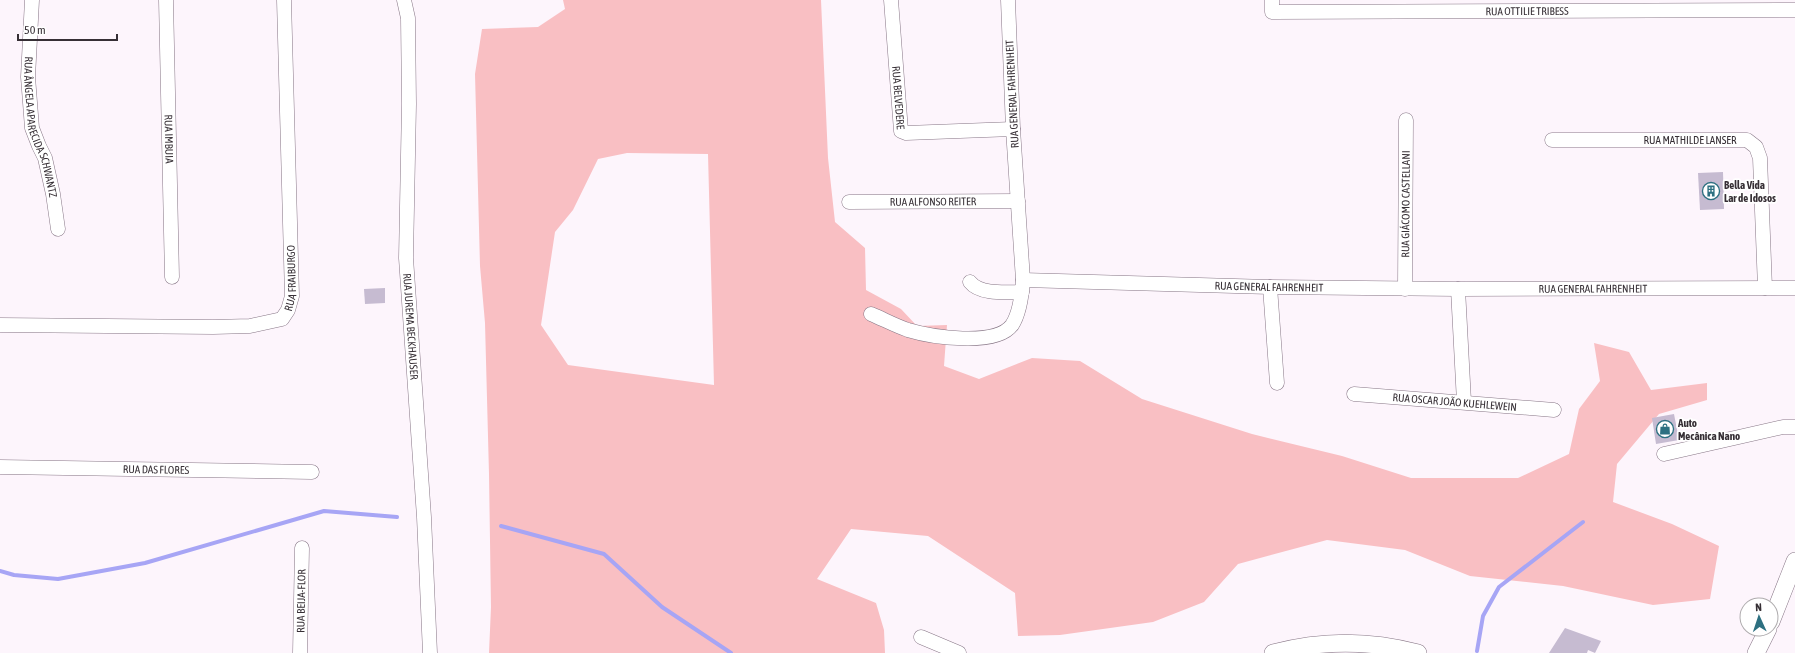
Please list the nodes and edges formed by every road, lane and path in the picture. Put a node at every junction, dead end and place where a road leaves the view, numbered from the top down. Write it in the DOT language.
graph roads {
  1 [pos="32,0"];
  2 [pos="166,0"];
  3 [pos="284,0"];
  4 [pos="404,0"];
  5 [pos="891,0"];
  6 [pos="1008,0"];
  7 [pos="1272,0"];
  8 [pos="1776,5"];
  9 [pos="1795,10"];
  10 [pos="1406,120"];
  11 [pos="1012,129"];
  12 [pos="1552,140"];
  13 [pos="1018,200"];
  14 [pos="849,202"];
  15 [pos="58,229"];
  16 [pos="172,277"];
  17 [pos="970,282"];
  18 [pos="1022,286"];
  19 [pos="1270,287"];
  20 [pos="1764,288"];
  21 [pos="1795,288"];
  22 [pos="1405,289"];
  23 [pos="1458,289"];
  24 [pos="871,314"];
  25 [pos="0,325"];
  26 [pos="1277,383"];
  27 [pos="1354,394"];
  28 [pos="1464,402"];
  29 [pos="1554,410"];
  30 [pos="1795,427"];
  31 [pos="1664,454"];
  32 [pos="0,467"];
  33 [pos="312,472"];
  34 [pos="302,548"];
  35 [pos="1795,560"];
  36 [pos="1779,601"];
  37 [pos="921,637"];
  38 [pos="1764,637"];
  39 [pos="300,653"];
  40 [pos="430,653"];
  41 [pos="959,653"];
  42 [pos="1273,653"];
  43 [pos="1418,653"];
  44 [pos="1756,653"];
  1 -- 15 [label="street, RUA ÂNGELA APARECIDA SCHWANTZ"];
  2 -- 16 [label="street, RUA IMBUIA"];
  3 -- 25 [label="street, RUA FRAIBURGO"];
  4 -- 40 [label="street, RUA JUREMA BECKHAUSER"];
  5 -- 11 [label="street, RUA BELVEDERE"];
  6 -- 11 [label="street, RUA GENERAL FAHRENHEIT"];
  7 -- 8 [label="street, RUA OTTILIE TRIBESS"];
  8 -- 9 [label="street, RUA OTTILIE TRIBESS"];
  10 -- 22 [label="street, RUA GIÁCOMO CASTELLANI"];
  11 -- 13 [label="street, RUA GENERAL FAHRENHEIT"];
  12 -- 20 [label="street, RUA MATHILDE LANSER"];
  13 -- 14 [label="street, RUA ALFONSO REITER"];
  13 -- 18 [label="street, RUA GENERAL FAHRENHEIT"];
  17 -- 18 [label="street"];
  18 -- 19 [label="street, RUA GENERAL FAHRENHEIT"];
  18 -- 24 [label="street"];
  19 -- 22 [label="street, RUA GENERAL FAHRENHEIT"];
  19 -- 26 [label="street"];
  20 -- 21 [label="street, RUA GENERAL FAHRENHEIT"];
  20 -- 23 [label="street, RUA GENERAL FAHRENHEIT"];
  22 -- 23 [label="street, RUA GENERAL FAHRENHEIT"];
  23 -- 28 [label="street"];
  27 -- 28 [label="street, RUA OSCAR JOÃO KUEHLEWEIN"];
  28 -- 29 [label="street, RUA OSCAR JOÃO KUEHLEWEIN"];
  30 -- 31 [label="street"];
  32 -- 33 [label="street, RUA DAS FLORES"];
  34 -- 39 [label="street, RUA BEIJA-FLOR"];
  35 -- 36 [label="main road"];
  37 -- 41 [label="street"];
  38 -- 44 [label="main road"];
  42 -- 43 [label="main road"];
}
